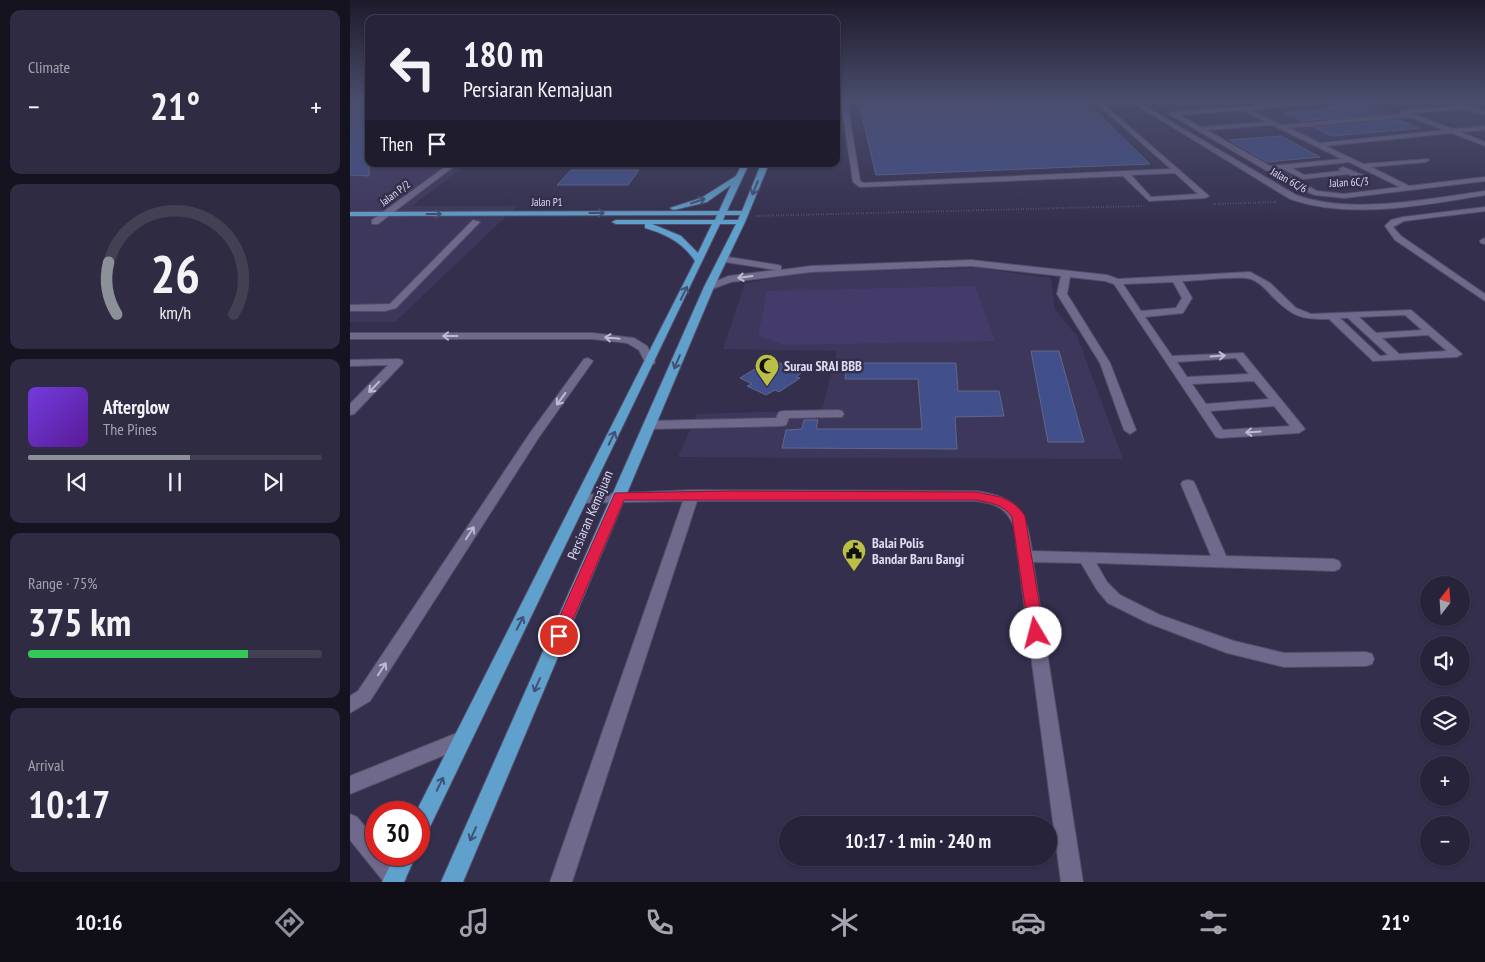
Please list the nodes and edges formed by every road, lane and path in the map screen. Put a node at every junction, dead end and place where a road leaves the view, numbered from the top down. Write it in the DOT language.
graph roads {
  1 [pos="851,142"];
  2 [pos="1145,142"];
  3 [pos="1203,142"];
  4 [pos="1222,142"];
  5 [pos="1313,142"];
  6 [pos="1347,142"];
  7 [pos="1318,145"];
  8 [pos="1350,160"];
  9 [pos="1426,160"];
  10 [pos="1330,162"];
  11 [pos="1283,166"];
  12 [pos="1363,166"];
  13 [pos="449,167"];
  14 [pos="744,167"];
  15 [pos="763,167"];
  16 [pos="1268,168"];
  17 [pos="1177,171"];
  18 [pos="1349,172"];
  19 [pos="1125,173"];
  20 [pos="739,177"];
  21 [pos="1362,178"];
  22 [pos="1485,180"];
  23 [pos="1408,188"];
  24 [pos="1485,194"];
  25 [pos="1303,202"];
  26 [pos="1213,204"];
  27 [pos="1143,206"];
  28 [pos="1485,209"];
  29 [pos="651,213"];
  30 [pos="350,214"];
  31 [pos="386,214"];
  32 [pos="720,217"];
  33 [pos="743,217"];
  34 [pos="350,222"];
  35 [pos="375,222"];
  36 [pos="476,222"];
  37 [pos="627,222"];
  38 [pos="722,259"];
  39 [pos="699,261"];
  40 [pos="811,269"];
  41 [pos="1066,273"];
  42 [pos="1175,278"];
  43 [pos="1117,282"];
  44 [pos="709,287"];
  45 [pos="1485,298"];
  46 [pos="350,308"];
  47 [pos="1139,314"];
  48 [pos="1351,315"];
  49 [pos="1332,316"];
  50 [pos="1431,332"];
  51 [pos="350,336"];
  52 [pos="1373,336"];
  53 [pos="1397,358"];
  54 [pos="1169,359"];
  55 [pos="588,361"];
  56 [pos="650,362"];
  57 [pos="350,363"];
  58 [pos="1257,376"];
  59 [pos="1184,381"];
  60 [pos="1278,402"];
  61 [pos="1202,408"];
  62 [pos="350,411"];
  63 [pos="838,414"];
  64 [pos="650,425"];
  65 [pos="1130,430"];
  66 [pos="1188,484"];
  67 [pos="692,495"];
  68 [pos="620,496"];
  69 [pos="582,498"];
  70 [pos="1025,556"];
  71 [pos="1086,559"];
  72 [pos="1222,562"];
  73 [pos="1334,565"];
  74 [pos="1366,659"];
  75 [pos="350,705"];
  76 [pos="462,739"];
  77 [pos="350,785"];
  78 [pos="430,805"];
  79 [pos="350,824"];
  80 [pos="401,866"];
  81 [pos="394,880"];
  82 [pos="452,882"];
  83 [pos="561,882"];
  84 [pos="1072,882"];
  1 -- 19 [label="street"];
  2 -- 17 [label="street"];
  3 -- 25 [label="street, Jalan 6C/6"];
  4 -- 16 [label="street, Jalan 6C/3"];
  5 -- 7 [label="street"];
  6 -- 7 [label="street"];
  7 -- 8 [label="street"];
  8 -- 10 [label="street"];
  8 -- 12 [label="street"];
  9 -- 12 [label="street"];
  10 -- 11 [label="street"];
  10 -- 18 [label="street"];
  11 -- 16 [label="street"];
  11 -- 18 [label="street"];
  12 -- 23 [label="street"];
  13 -- 31 [label="street, Jalan P/2"];
  14 -- 20 [label="main road, Persiaran Kemajuan"];
  15 -- 33 [label="main road, Persiaran Kemajuan, one-way"];
  16 -- 23 [label="street, Jalan 6C/3"];
  17 -- 19 [label="street"];
  17 -- 19 [label="street"];
  18 -- 21 [label="street"];
  29 -- 20 [label="main road, one-way"];
  20 -- 32 [label="main road, Persiaran Kemajuan"];
  22 -- 23 [label="street, Jalan 6C/3"];
  24 -- 25 [label="street, Jalan 6C/6"];
  25 -- 26 [label="path"];
  27 -- 33 [label="path"];
  28 -- 45 [label="street"];
  31 -- 29 [label="main road, Jalan P1, one-way"];
  29 -- 32 [label="main road, Jalan P1"];
  30 -- 31 [label="main road, Jalan P1"];
  31 -- 35 [label="street, Jalan P/2"];
  32 -- 33 [label="main road, Jalan P1"];
  32 -- 37 [label="main road, Jalan P1"];
  32 -- 39 [label="main road, Persiaran Kemajuan"];
  33 -- 38 [label="main road, Persiaran Kemajuan"];
  34 -- 35 [label="main road, Jalan P1"];
  35 -- 36 [label="main road, Jalan P1"];
  36 -- 37 [label="main road, Jalan P1"];
  36 -- 46 [label="street"];
  37 -- 39 [label="main road"];
  38 -- 40 [label="street"];
  38 -- 44 [label="main road, Persiaran Kemajuan"];
  56 -- 39 [label="main road, Persiaran Kemajuan, one-way"];
  40 -- 41 [label="street"];
  40 -- 44 [label="street, one-way"];
  41 -- 43 [label="street"];
  41 -- 65 [label="street"];
  42 -- 43 [label="street"];
  42 -- 47 [label="street"];
  42 -- 49 [label="street"];
  43 -- 47 [label="street"];
  44 -- 64 [label="main road, Persiaran Kemajuan, one-way"];
  47 -- 54 [label="street"];
  48 -- 49 [label="street"];
  48 -- 50 [label="street"];
  48 -- 52 [label="street"];
  49 -- 53 [label="street"];
  50 -- 52 [label="street"];
  50 -- 53 [label="street"];
  56 -- 51 [label="street, one-way"];
  52 -- 53 [label="street"];
  54 -- 58 [label="street, one-way"];
  54 -- 59 [label="street"];
  55 -- 75 [label="street"];
  69 -- 56 [label="main road, Persiaran Kemajuan, one-way"];
  57 -- 62 [label="street, one-way"];
  58 -- 59 [label="street"];
  58 -- 60 [label="street"];
  59 -- 61 [label="street"];
  60 -- 61 [label="street"];
  60 -- 61 [label="street, one-way"];
  63 -- 64 [label="street"];
  64 -- 68 [label="main road, Persiaran Kemajuan"];
  66 -- 72 [label="street"];
  67 -- 68 [label="street"];
  67 -- 70 [label="street"];
  67 -- 83 [label="street"];
  68 -- 69 [label="street"];
  68 -- 82 [label="main road, Persiaran Kemajuan, one-way"];
  76 -- 69 [label="main road, Persiaran Kemajuan, one-way"];
  70 -- 71 [label="street"];
  70 -- 84 [label="street"];
  71 -- 72 [label="street"];
  71 -- 74 [label="street"];
  72 -- 73 [label="street"];
  76 -- 77 [label="street"];
  78 -- 76 [label="main road, Persiaran Kemajuan, one-way"];
  79 -- 81 [label="street"];
  80 -- 81 [label="main road"];
}
